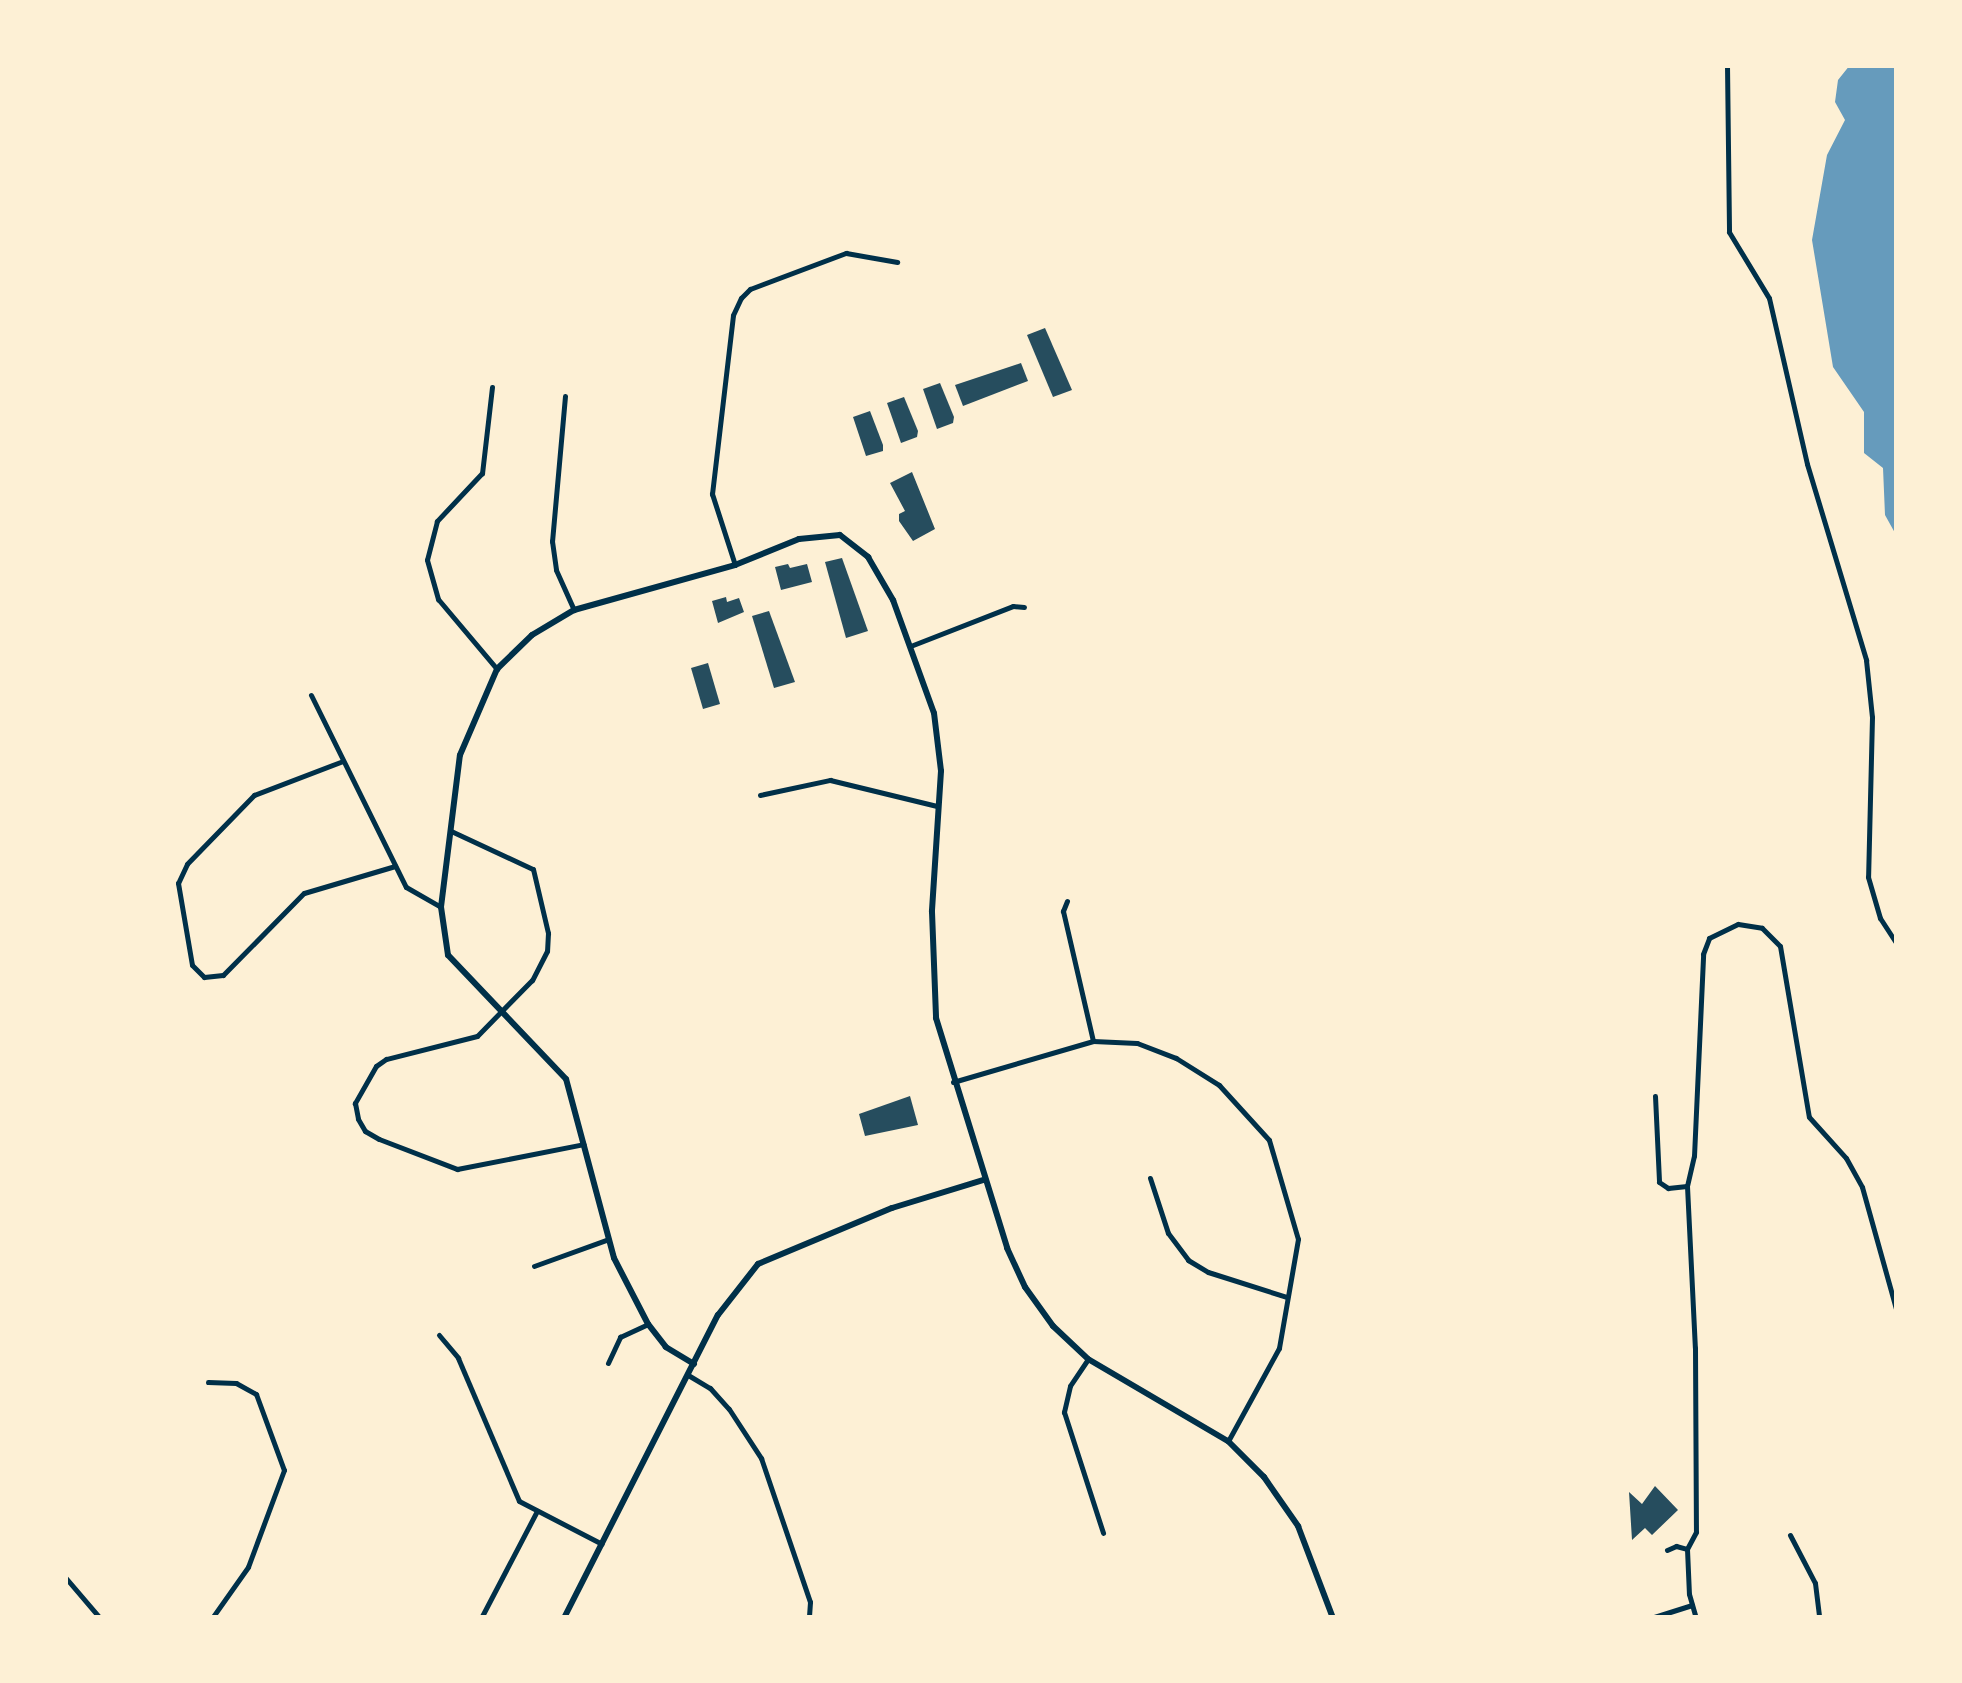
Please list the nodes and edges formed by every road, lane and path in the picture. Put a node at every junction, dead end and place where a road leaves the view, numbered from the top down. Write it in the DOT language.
graph roads {
  1 [pos="1727,65"];
  2 [pos="896,262"];
  3 [pos="492,387"];
  4 [pos="566,396"];
  5 [pos="735,565"];
  6 [pos="1024,606"];
  7 [pos="574,610"];
  8 [pos="912,645"];
  9 [pos="497,669"];
  10 [pos="311,695"];
  11 [pos="343,761"];
  12 [pos="760,795"];
  13 [pos="938,806"];
  14 [pos="451,831"];
  15 [pos="395,866"];
  16 [pos="1067,902"];
  17 [pos="441,908"];
  18 [pos="1897,944"];
  19 [pos="501,1010"];
  20 [pos="1093,1041"];
  21 [pos="953,1082"];
  22 [pos="1656,1096"];
  23 [pos="584,1144"];
  24 [pos="1150,1178"];
  25 [pos="984,1180"];
  26 [pos="1686,1186"];
  27 [pos="606,1240"];
  28 [pos="534,1266"];
  29 [pos="1287,1296"];
  30 [pos="1897,1312"];
  31 [pos="648,1324"];
  32 [pos="439,1335"];
  33 [pos="1088,1358"];
  34 [pos="608,1363"];
  35 [pos="694,1364"];
  36 [pos="688,1375"];
  37 [pos="208,1382"];
  38 [pos="1228,1441"];
  39 [pos="537,1512"];
  40 [pos="1103,1533"];
  41 [pos="1790,1535"];
  42 [pos="602,1544"];
  43 [pos="1687,1549"];
  44 [pos="1667,1550"];
  45 [pos="66,1580"];
  46 [pos="1692,1605"];
  47 [pos="100,1618"];
  48 [pos="212,1618"];
  49 [pos="481,1618"];
  50 [pos="564,1618"];
  51 [pos="809,1618"];
  52 [pos="1333,1618"];
  53 [pos="1651,1618"];
  54 [pos="1696,1618"];
  55 [pos="1819,1618"];
  1 -- 18 [label="street"];
  2 -- 5 [label="street"];
  3 -- 9 [label="street"];
  4 -- 7 [label="street"];
  5 -- 7 [label="street"];
  5 -- 8 [label="street"];
  6 -- 8 [label="street"];
  7 -- 9 [label="street"];
  8 -- 13 [label="street"];
  9 -- 14 [label="street"];
  10 -- 11 [label="street"];
  11 -- 15 [label="street"];
  11 -- 15 [label="street"];
  12 -- 13 [label="street"];
  13 -- 21 [label="street"];
  14 -- 17 [label="street"];
  14 -- 19 [label="street"];
  15 -- 17 [label="street"];
  16 -- 20 [label="street"];
  17 -- 19 [label="street"];
  19 -- 23 [label="street"];
  19 -- 23 [label="street"];
  20 -- 21 [label="street"];
  20 -- 29 [label="street"];
  21 -- 25 [label="street"];
  22 -- 26 [label="street"];
  23 -- 27 [label="street"];
  24 -- 29 [label="street"];
  25 -- 33 [label="street"];
  25 -- 35 [label="street"];
  26 -- 30 [label="street"];
  26 -- 43 [label="street"];
  27 -- 28 [label="street"];
  27 -- 31 [label="street"];
  29 -- 38 [label="street"];
  31 -- 34 [label="street"];
  31 -- 35 [label="street"];
  32 -- 39 [label="street"];
  33 -- 38 [label="street"];
  33 -- 40 [label="street"];
  35 -- 36 [label="street"];
  36 -- 42 [label="street"];
  36 -- 51 [label="street"];
  37 -- 48 [label="street"];
  38 -- 52 [label="street"];
  39 -- 42 [label="street"];
  39 -- 49 [label="street"];
  41 -- 55 [label="street"];
  42 -- 50 [label="street"];
  43 -- 44 [label="street"];
  43 -- 46 [label="street"];
  45 -- 47 [label="street"];
  46 -- 53 [label="street"];
  46 -- 54 [label="street"];
}
